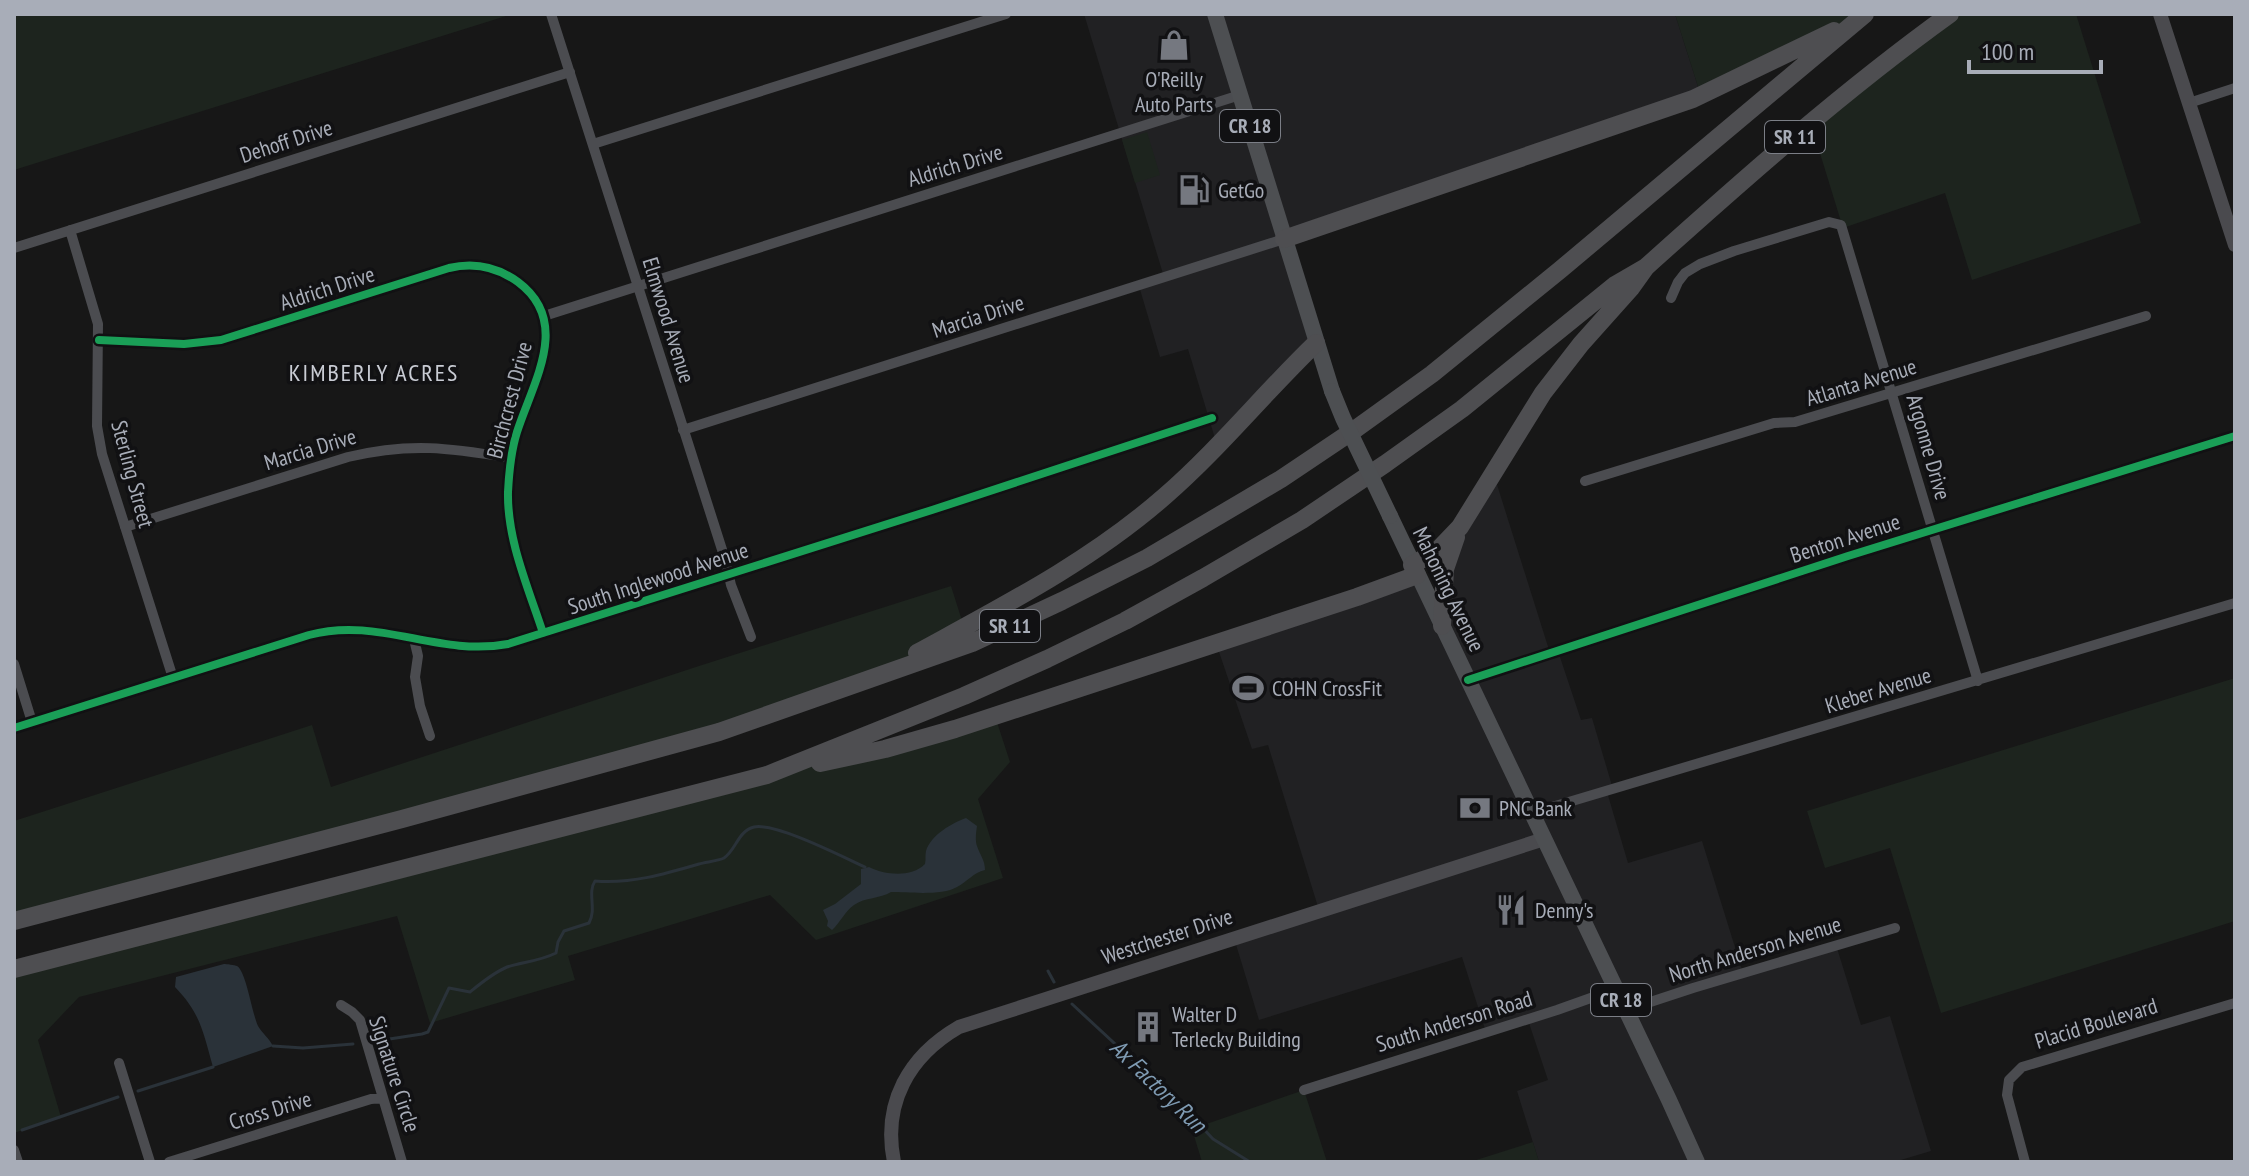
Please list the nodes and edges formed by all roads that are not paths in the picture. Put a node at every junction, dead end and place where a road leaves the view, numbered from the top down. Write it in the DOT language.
graph roads {
  1 [pos="551,14"];
  2 [pos="1006,14"];
  3 [pos="1215,14"];
  4 [pos="1950,14"];
  5 [pos="2160,14"];
  6 [pos="1858,19"];
  7 [pos="570,72"];
  8 [pos="2235,88"];
  9 [pos="1240,95"];
  10 [pos="2189,103"];
  11 [pos="593,144"];
  12 [pos="70,230"];
  13 [pos="1284,239"];
  14 [pos="2235,245"];
  15 [pos="14,248"];
  16 [pos="1646,267"];
  17 [pos="637,287"];
  18 [pos="1671,298"];
  19 [pos="544,316"];
  20 [pos="2146,316"];
  21 [pos="99,340"];
  22 [pos="1316,343"];
  23 [pos="1892,394"];
  24 [pos="1212,418"];
  25 [pos="683,430"];
  26 [pos="2235,436"];
  27 [pos="512,458"];
  28 [pos="1585,481"];
  29 [pos="125,527"];
  30 [pos="1460,527"];
  31 [pos="1932,529"];
  32 [pos="1414,570"];
  33 [pos="729,574"];
  34 [pos="2235,603"];
  35 [pos="1442,626"];
  36 [pos="543,633"];
  37 [pos="751,637"];
  38 [pos="414,639"];
  39 [pos="14,664"];
  40 [pos="173,678"];
  41 [pos="872,678"];
  42 [pos="1468,680"];
  43 [pos="1978,681"];
  44 [pos="32,722"];
  45 [pos="14,728"];
  46 [pos="430,736"];
  47 [pos="767,775"];
  48 [pos="1532,813"];
  49 [pos="1544,839"];
  50 [pos="14,921"];
  51 [pos="1895,928"];
  52 [pos="14,969"];
  53 [pos="1616,989"];
  54 [pos="2235,1003"];
  55 [pos="341,1005"];
  56 [pos="1626,1010"];
  57 [pos="119,1063"];
  58 [pos="1304,1090"];
  59 [pos="383,1098"];
  60 [pos="14,1150"];
  61 [pos="18,1162"];
  62 [pos="150,1162"];
  63 [pos="169,1162"];
  64 [pos="402,1162"];
  65 [pos="894,1162"];
  66 [pos="1697,1162"];
  67 [pos="2025,1162"];
  1 -- 7 [label="street, Elmwood Avenue"];
  2 -- 11 [label="street"];
  3 -- 9 [label="main road, Mahoning Avenue / CR 18"];
  4 -- 16 [label="highway, SR 11"];
  5 -- 10 [label="street"];
  6 -- 13 [label="highway"];
  6 -- 41 [label="highway, SR 11"];
  7 -- 11 [label="street, Elmwood Avenue"];
  7 -- 12 [label="street, Dehoff Drive"];
  8 -- 10 [label="street"];
  9 -- 13 [label="main road, Mahoning Avenue / CR 18"];
  9 -- 17 [label="street, Aldrich Drive"];
  10 -- 14 [label="street"];
  11 -- 17 [label="street, Elmwood Avenue"];
  12 -- 15 [label="street, Dehoff Drive"];
  12 -- 21 [label="street, Sterling Street"];
  13 -- 22 [label="main road, Mahoning Avenue / CR 18"];
  13 -- 25 [label="street, Marcia Drive"];
  16 -- 30 [label="highway"];
  16 -- 47 [label="highway, SR 11"];
  17 -- 19 [label="street, Aldrich Drive"];
  17 -- 25 [label="street, Elmwood Avenue"];
  18 -- 23 [label="street, Argonne Drive"];
  19 -- 21 [label="street, Aldrich Drive"];
  19 -- 27 [label="street, Birchcrest Drive"];
  20 -- 23 [label="street, Atlanta Avenue"];
  21 -- 29 [label="street, Sterling Street"];
  22 -- 32 [label="main road, Mahoning Avenue / CR 18, bridge"];
  22 -- 41 [label="highway"];
  23 -- 28 [label="street, Atlanta Avenue"];
  23 -- 31 [label="street, Argonne Drive"];
  24 -- 33 [label="street, South Inglewood Avenue"];
  25 -- 33 [label="street, Elmwood Avenue"];
  26 -- 31 [label="street, Benton Avenue"];
  27 -- 29 [label="street, Marcia Drive"];
  27 -- 36 [label="street, Birchcrest Drive"];
  29 -- 40 [label="street, Sterling Street"];
  30 -- 32 [label="highway"];
  30 -- 35 [label="highway"];
  31 -- 42 [label="street, Benton Avenue"];
  31 -- 43 [label="street, Argonne Drive"];
  32 -- 35 [label="main road, Mahoning Avenue / CR 18"];
  32 -- 47 [label="highway"];
  33 -- 36 [label="street, South Inglewood Avenue"];
  33 -- 37 [label="street, Elmwood Avenue"];
  34 -- 43 [label="street, Kleber Avenue"];
  35 -- 42 [label="main road, Mahoning Avenue / CR 18"];
  36 -- 38 [label="street, South Inglewood Avenue"];
  38 -- 40 [label="street, South Inglewood Avenue"];
  38 -- 46 [label="street"];
  39 -- 44 [label="street"];
  40 -- 44 [label="street, South Inglewood Avenue"];
  41 -- 50 [label="highway, SR 11"];
  42 -- 48 [label="main road, Mahoning Avenue / CR 18"];
  43 -- 48 [label="street, Kleber Avenue"];
  44 -- 45 [label="street, South Inglewood Avenue"];
  47 -- 52 [label="highway, SR 11"];
  48 -- 49 [label="main road, Mahoning Avenue / CR 18"];
  49 -- 53 [label="main road, Mahoning Avenue / CR 18"];
  49 -- 65 [label="street, Westchester Drive"];
  51 -- 56 [label="street, North Anderson Avenue"];
  53 -- 56 [label="main road, Mahoning Avenue / CR 18"];
  53 -- 58 [label="street, South Anderson Road"];
  54 -- 67 [label="street, Placid Boulevard"];
  55 -- 59 [label="street, Signature Circle"];
  56 -- 66 [label="main road, Mahoning Avenue / CR 18"];
  57 -- 62 [label="street"];
  59 -- 63 [label="street, Cross Drive"];
  59 -- 64 [label="street, Signature Circle"];
  60 -- 61 [label="street"];
}
